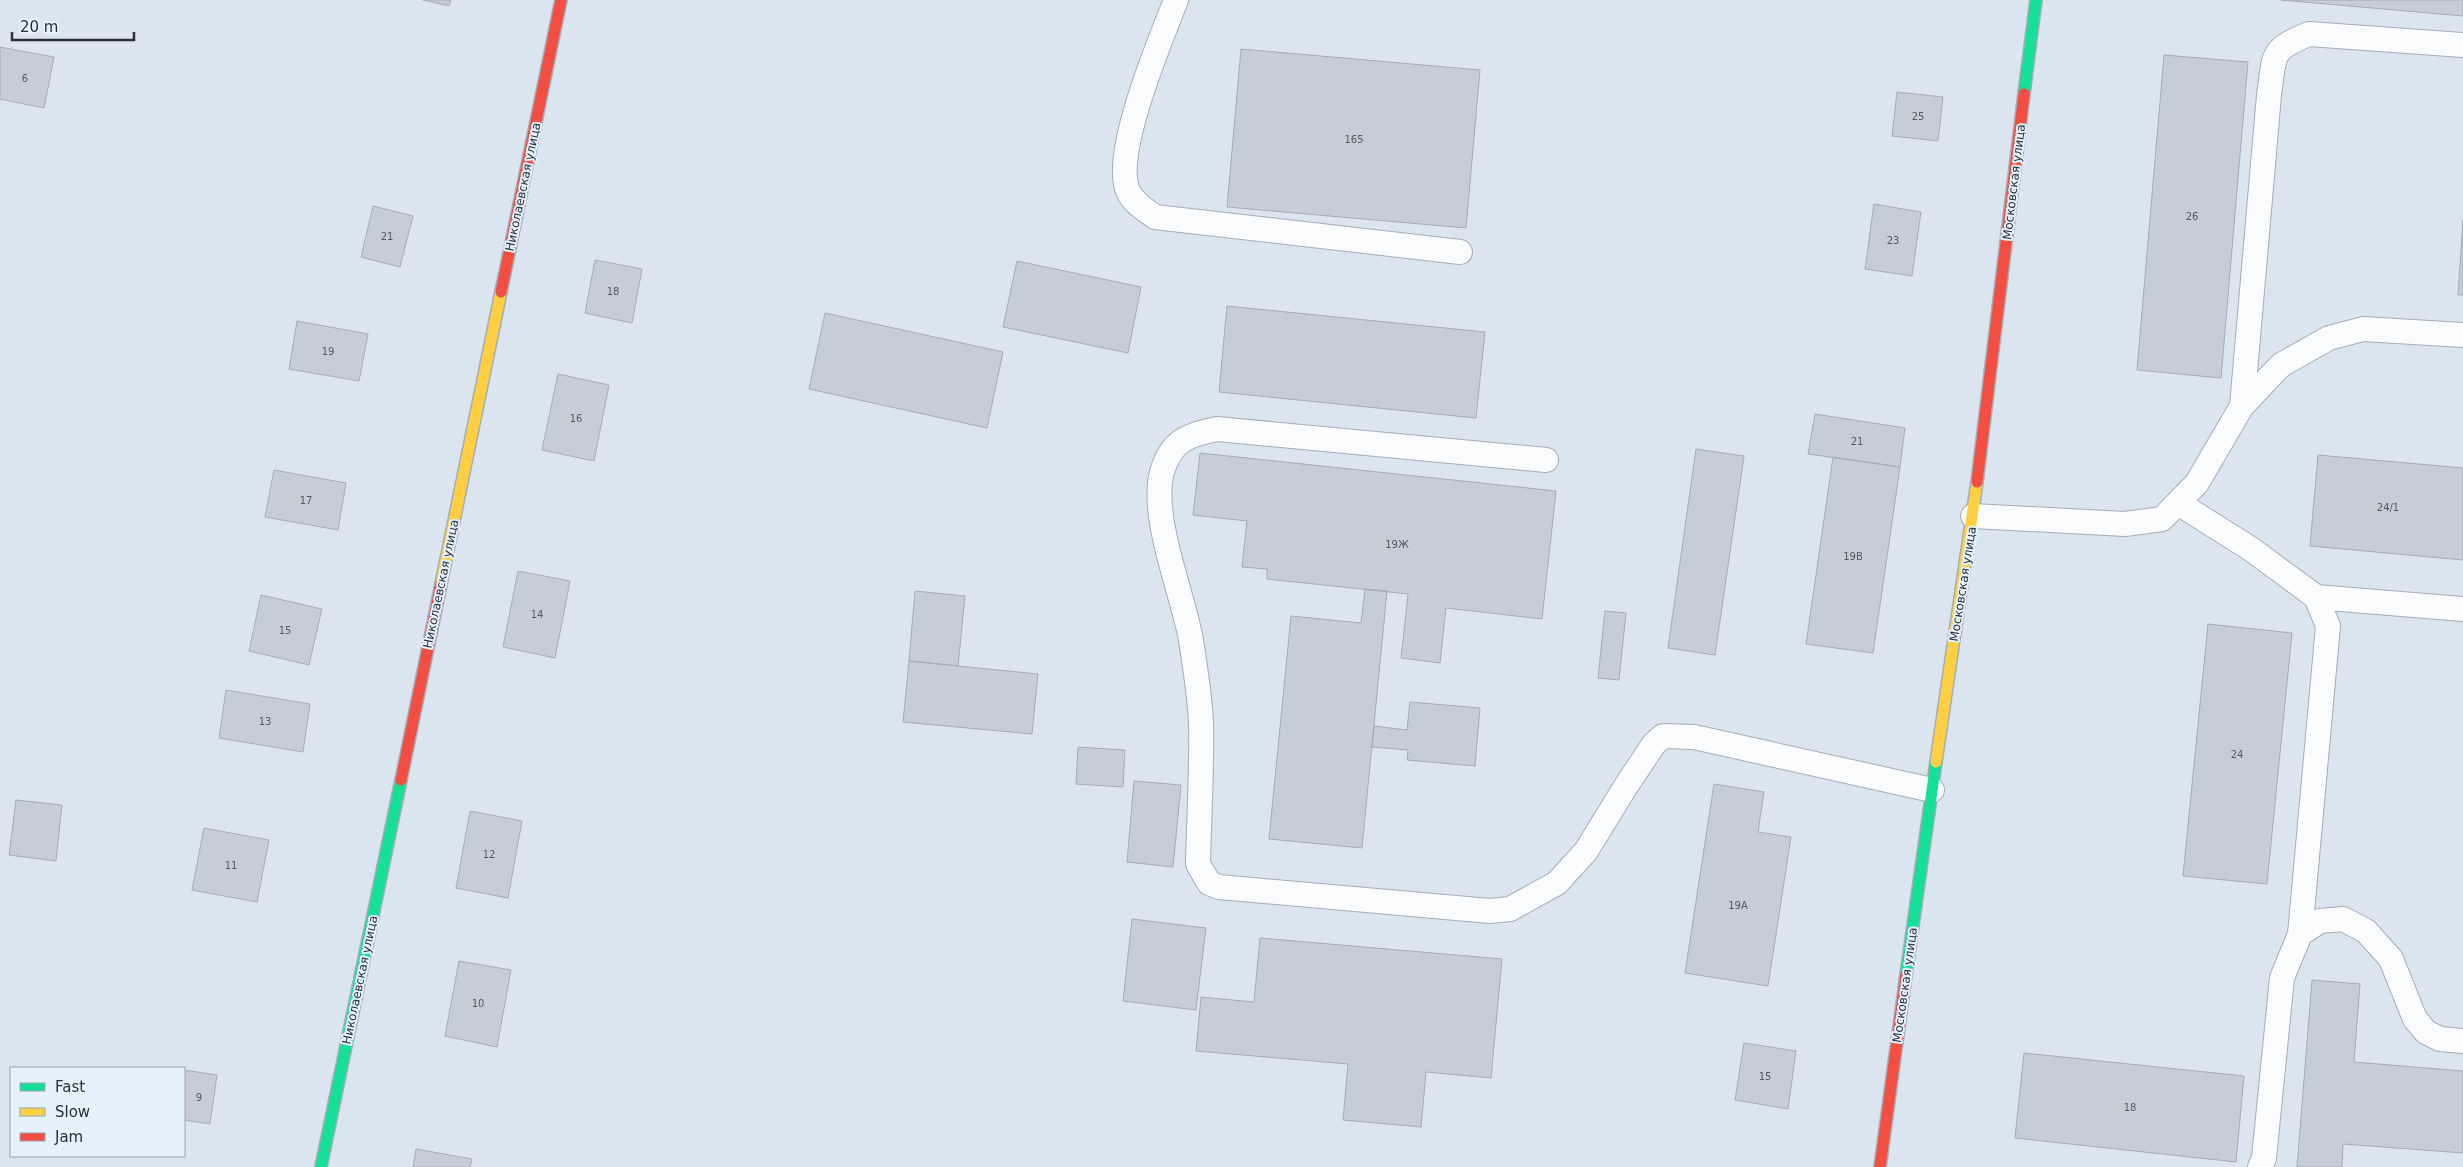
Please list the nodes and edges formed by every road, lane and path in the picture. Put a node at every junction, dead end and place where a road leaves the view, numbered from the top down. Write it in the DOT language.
graph roads {
  1 [pos="561,0"];
  2 [pos="1176,0"];
  3 [pos="2036,0"];
  4 [pos="2463,45"];
  5 [pos="1460,252"];
  6 [pos="2463,335"];
  7 [pos="2242,406"];
  8 [pos="1546,460"];
  9 [pos="2178,503"];
  10 [pos="1973,516"];
  11 [pos="2316,598"];
  12 [pos="2463,609"];
  13 [pos="1932,790"];
  14 [pos="2300,934"];
  15 [pos="2463,1040"];
  16 [pos="321,1167"];
  17 [pos="1880,1167"];
  18 [pos="2260,1167"];
  1 -- 16 [label="street, Николаевская улица"];
  2 -- 5 [label="lane"];
  3 -- 10 [label="street, Московская улица"];
  4 -- 7 [label="lane"];
  6 -- 7 [label="lane"];
  7 -- 9 [label="lane"];
  8 -- 13 [label="lane"];
  9 -- 10 [label="lane"];
  9 -- 11 [label="lane"];
  10 -- 13 [label="street, Московская улица"];
  11 -- 12 [label="lane"];
  11 -- 14 [label="lane"];
  13 -- 17 [label="street, Московская улица"];
  14 -- 15 [label="lane"];
  14 -- 18 [label="lane"];
}
